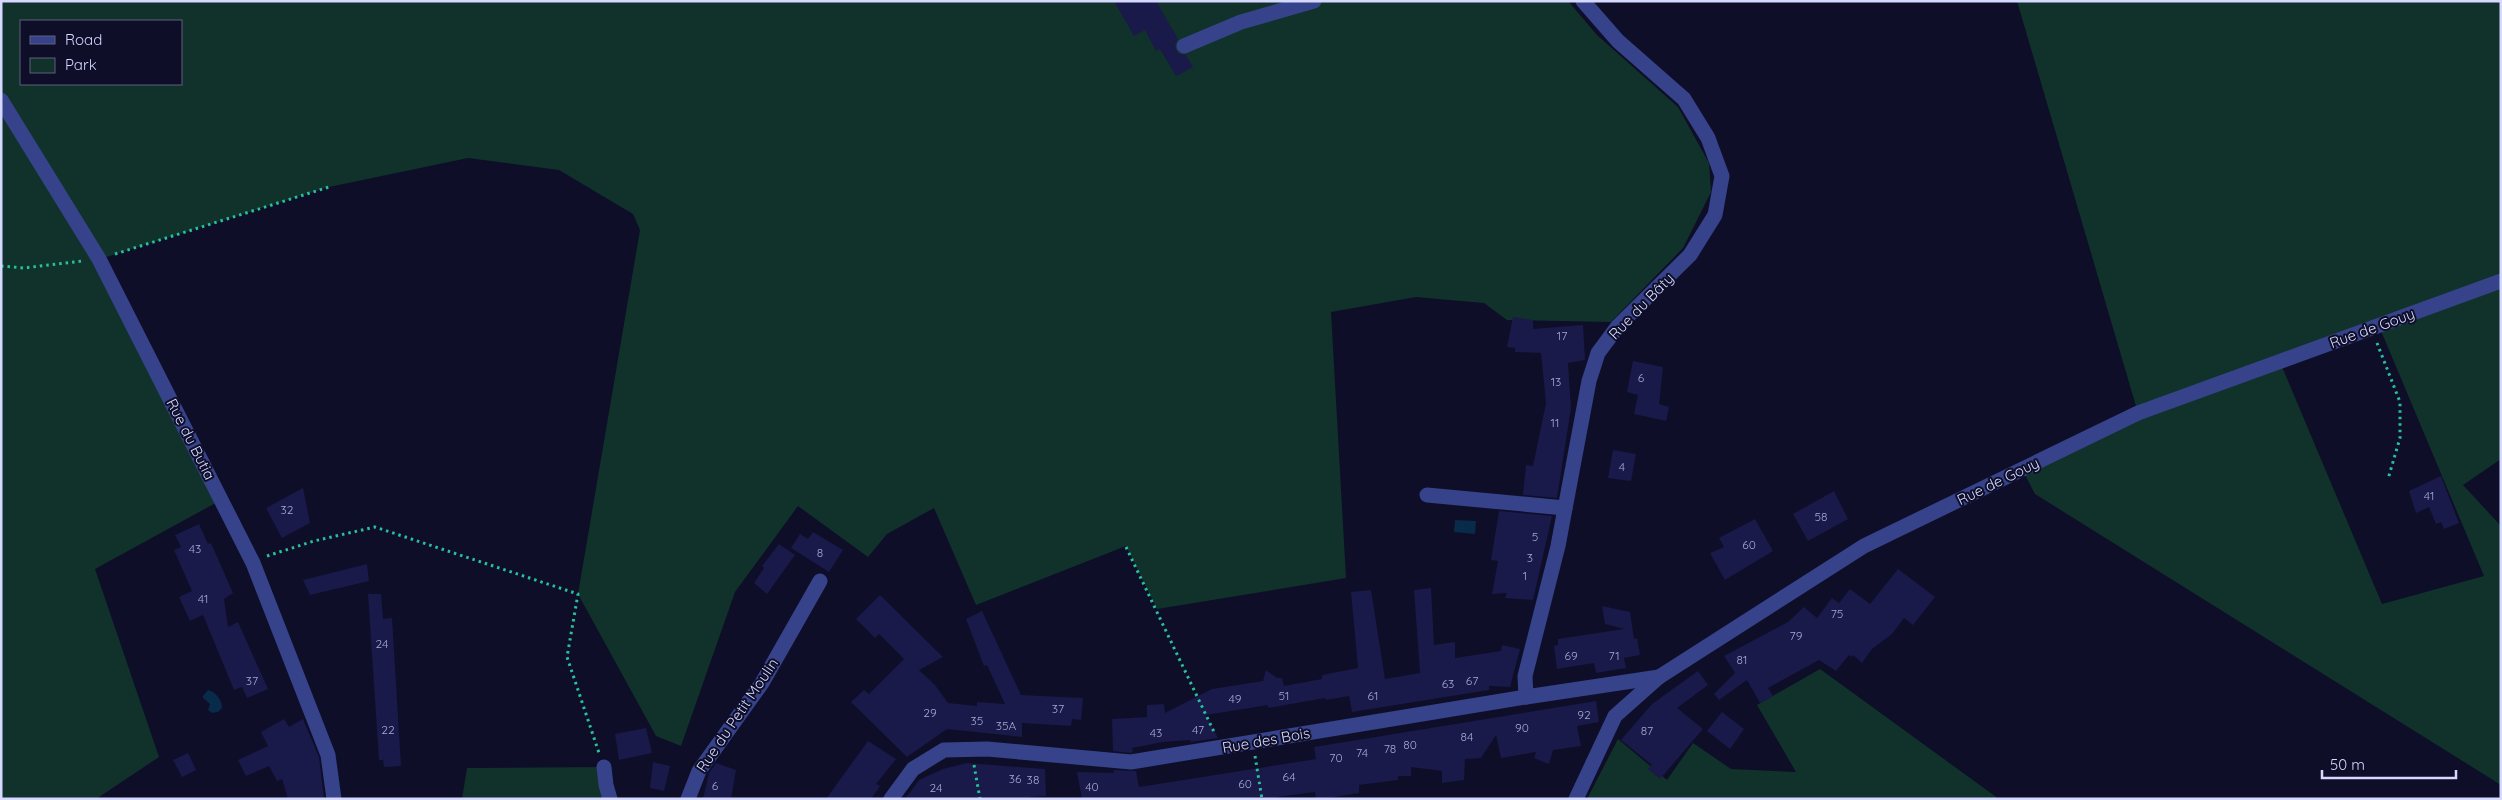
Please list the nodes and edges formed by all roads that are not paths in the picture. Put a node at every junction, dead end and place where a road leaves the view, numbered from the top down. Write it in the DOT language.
graph roads {
  1 [pos="1314,1"];
  2 [pos="1583,1"];
  3 [pos="1184,46"];
  4 [pos="1,100"];
  5 [pos="2501,281"];
  6 [pos="1427,494"];
  7 [pos="1565,508"];
  8 [pos="820,581"];
  9 [pos="1659,677"];
  10 [pos="1526,697"];
  11 [pos="604,767"];
  12 [pos="334,799"];
  13 [pos="610,799"];
  14 [pos="688,799"];
  15 [pos="891,799"];
  16 [pos="1576,799"];
  1 -- 3 [label="street"];
  2 -- 7 [label="street, Rue du Bâty"];
  4 -- 12 [label="street, Rue du Butia"];
  5 -- 9 [label="street, Rue de Gouy"];
  6 -- 7 [label="street"];
  7 -- 10 [label="street, Rue du Bâty"];
  8 -- 14 [label="street, Rue du Petit Moulin"];
  9 -- 10 [label="street, Rue des Bois"];
  9 -- 16 [label="street, Rue de Gouy"];
  10 -- 15 [label="street, Rue des Bois"];
  11 -- 13 [label="street"];
}
